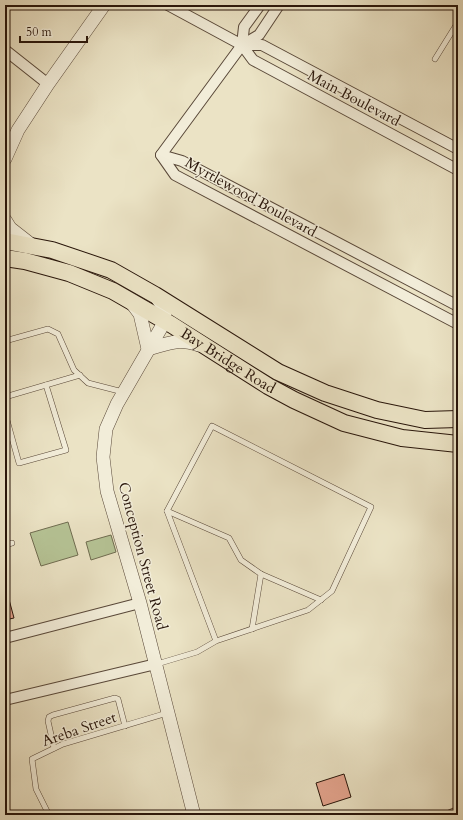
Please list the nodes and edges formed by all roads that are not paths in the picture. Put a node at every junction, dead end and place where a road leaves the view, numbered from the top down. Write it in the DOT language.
graph roads {
  1 [pos="104,5"];
  2 [pos="168,5"];
  3 [pos="260,5"];
  4 [pos="279,5"];
  5 [pos="458,22"];
  6 [pos="242,45"];
  7 [pos="5,50"];
  8 [pos="435,59"];
  9 [pos="48,84"];
  10 [pos="458,149"];
  11 [pos="161,155"];
  12 [pos="5,159"];
  13 [pos="458,170"];
  14 [pos="5,220"];
  15 [pos="5,241"];
  16 [pos="33,246"];
  17 [pos="5,258"];
  18 [pos="155,295"];
  19 [pos="130,300"];
  20 [pos="458,306"];
  21 [pos="165,321"];
  22 [pos="458,324"];
  23 [pos="5,341"];
  24 [pos="206,347"];
  25 [pos="148,349"];
  26 [pos="259,360"];
  27 [pos="80,375"];
  28 [pos="46,385"];
  29 [pos="124,392"];
  30 [pos="5,397"];
  31 [pos="5,413"];
  32 [pos="458,419"];
  33 [pos="458,444"];
  34 [pos="167,511"];
  35 [pos="12,543"];
  36 [pos="5,545"];
  37 [pos="261,574"];
  38 [pos="321,600"];
  39 [pos="140,603"];
  40 [pos="252,629"];
  41 [pos="5,638"];
  42 [pos="216,641"];
  43 [pos="156,664"];
  44 [pos="5,700"];
  45 [pos="168,713"];
  46 [pos="125,726"];
  47 [pos="54,748"];
  48 [pos="458,812"];
  49 [pos="49,815"];
  50 [pos="194,815"];
  51 [pos="451,815"];
  1 -- 9 [label="street"];
  2 -- 6 [label="street, Main Boulevard"];
  3 -- 6 [label="street"];
  4 -- 6 [label="street"];
  5 -- 8 [label="lane"];
  6 -- 10 [label="street, Main Boulevard"];
  6 -- 11 [label="street"];
  6 -- 13 [label="street, Main Boulevard"];
  7 -- 9 [label="street"];
  9 -- 12 [label="street"];
  11 -- 20 [label="street, Myrtlewood Boulevard"];
  11 -- 22 [label="street, Myrtlewood Boulevard"];
  14 -- 16 [label="street"];
  15 -- 16 [label="main road, Bay Bridge Road"];
  16 -- 18 [label="main road, Bay Bridge Road"];
  17 -- 19 [label="main road, Bay Bridge Road"];
  18 -- 21 [label="street"];
  18 -- 26 [label="main road, Bay Bridge Road"];
  19 -- 21 [label="main road, Bay Bridge Road"];
  19 -- 25 [label="street"];
  21 -- 24 [label="main road, Bay Bridge Road"];
  21 -- 25 [label="street, Conception Street Road"];
  21 -- 26 [label="main road"];
  23 -- 27 [label="lane"];
  24 -- 25 [label="street"];
  24 -- 33 [label="main road, Bay Bridge Road"];
  25 -- 29 [label="street, Conception Street Road"];
  26 -- 32 [label="main road, Bay Bridge Road"];
  27 -- 28 [label="lane"];
  27 -- 29 [label="lane"];
  28 -- 30 [label="lane"];
  28 -- 31 [label="lane"];
  29 -- 39 [label="street, Conception Street Road"];
  34 -- 37 [label="lane"];
  34 -- 38 [label="lane"];
  34 -- 42 [label="lane"];
  35 -- 36 [label="lane"];
  37 -- 38 [label="lane"];
  37 -- 40 [label="lane"];
  38 -- 40 [label="lane"];
  39 -- 41 [label="street"];
  39 -- 43 [label="street, Conception Street Road"];
  40 -- 42 [label="lane"];
  42 -- 43 [label="lane"];
  43 -- 44 [label="street"];
  43 -- 45 [label="street, Conception Street Road"];
  45 -- 46 [label="lane, Areba Street"];
  45 -- 50 [label="street, Conception Street Road"];
  46 -- 47 [label="lane, Areba Street"];
  46 -- 47 [label="lane"];
  47 -- 49 [label="lane, Areba Street"];
  48 -- 51 [label="street"];
}
